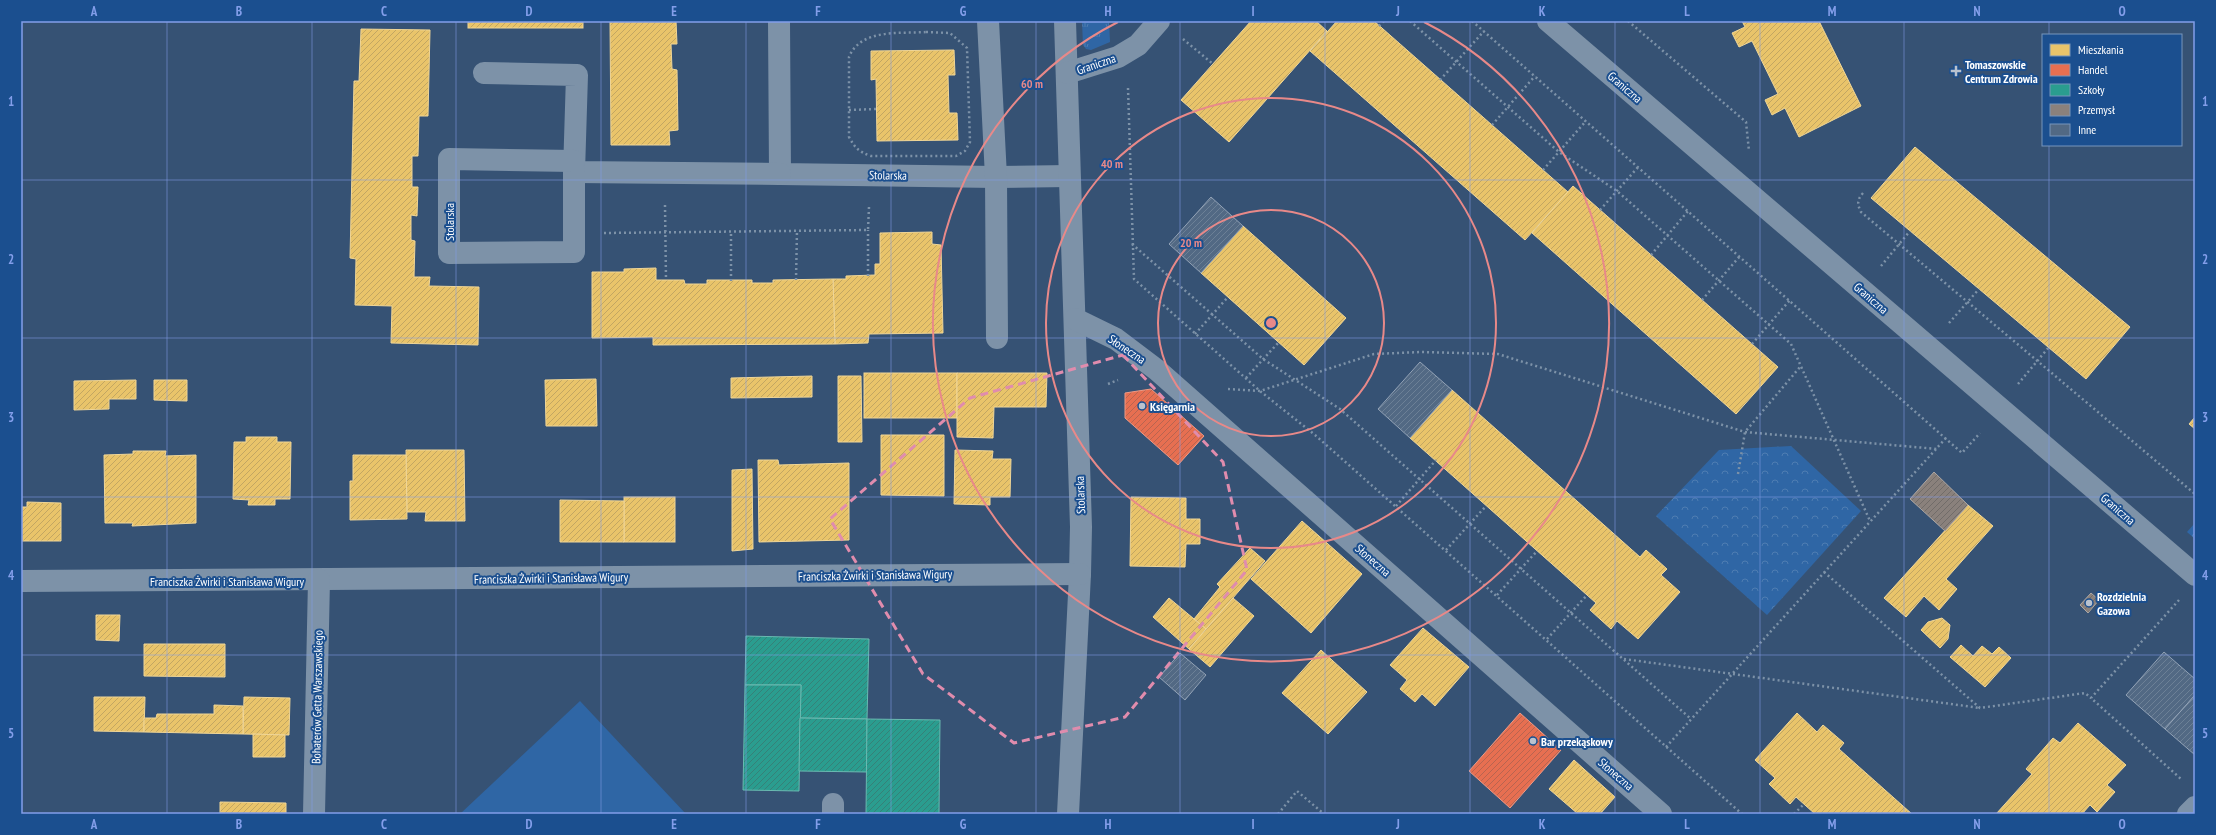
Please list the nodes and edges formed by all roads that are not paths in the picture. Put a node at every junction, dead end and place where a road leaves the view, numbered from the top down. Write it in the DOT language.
graph roads {
  1 [pos="778,21"];
  2 [pos="988,21"];
  3 [pos="1065,21"];
  4 [pos="1159,21"];
  5 [pos="1548,21"];
  6 [pos="484,73"];
  7 [pos="1067,73"];
  8 [pos="574,166"];
  9 [pos="780,174"];
  10 [pos="1069,176"];
  11 [pos="996,178"];
  12 [pos="1075,320"];
  13 [pos="997,338"];
  14 [pos="1080,574"];
  15 [pos="2195,575"];
  16 [pos="319,580"];
  17 [pos="21,581"];
  18 [pos="2195,807"];
  19 [pos="314,814"];
  20 [pos="1068,814"];
  21 [pos="1661,814"];
  22 [pos="2188,814"];
  1 -- 9 [label="street"];
  2 -- 11 [label="street"];
  3 -- 7 [label="street, Stolarska"];
  4 -- 7 [label="street, Graniczna"];
  5 -- 15 [label="street, Graniczna"];
  6 -- 8 [label="street, Stolarska"];
  7 -- 10 [label="street, Stolarska"];
  8 -- 8 [label="street, Stolarska"];
  8 -- 9 [label="street, Stolarska"];
  9 -- 11 [label="street, Stolarska"];
  10 -- 11 [label="street, Stolarska"];
  10 -- 12 [label="street, Stolarska"];
  11 -- 13 [label="street"];
  12 -- 14 [label="street, Stolarska"];
  12 -- 21 [label="street, Słoneczna"];
  14 -- 16 [label="street, Franciszka Żwirki i Stanisława Wigury"];
  14 -- 20 [label="street, Stolarska"];
  16 -- 17 [label="street, Franciszka Żwirki i Stanisława Wigury"];
  16 -- 19 [label="street, Bohaterów Getta Warszawskiego"];
  18 -- 22 [label="street"];
}
